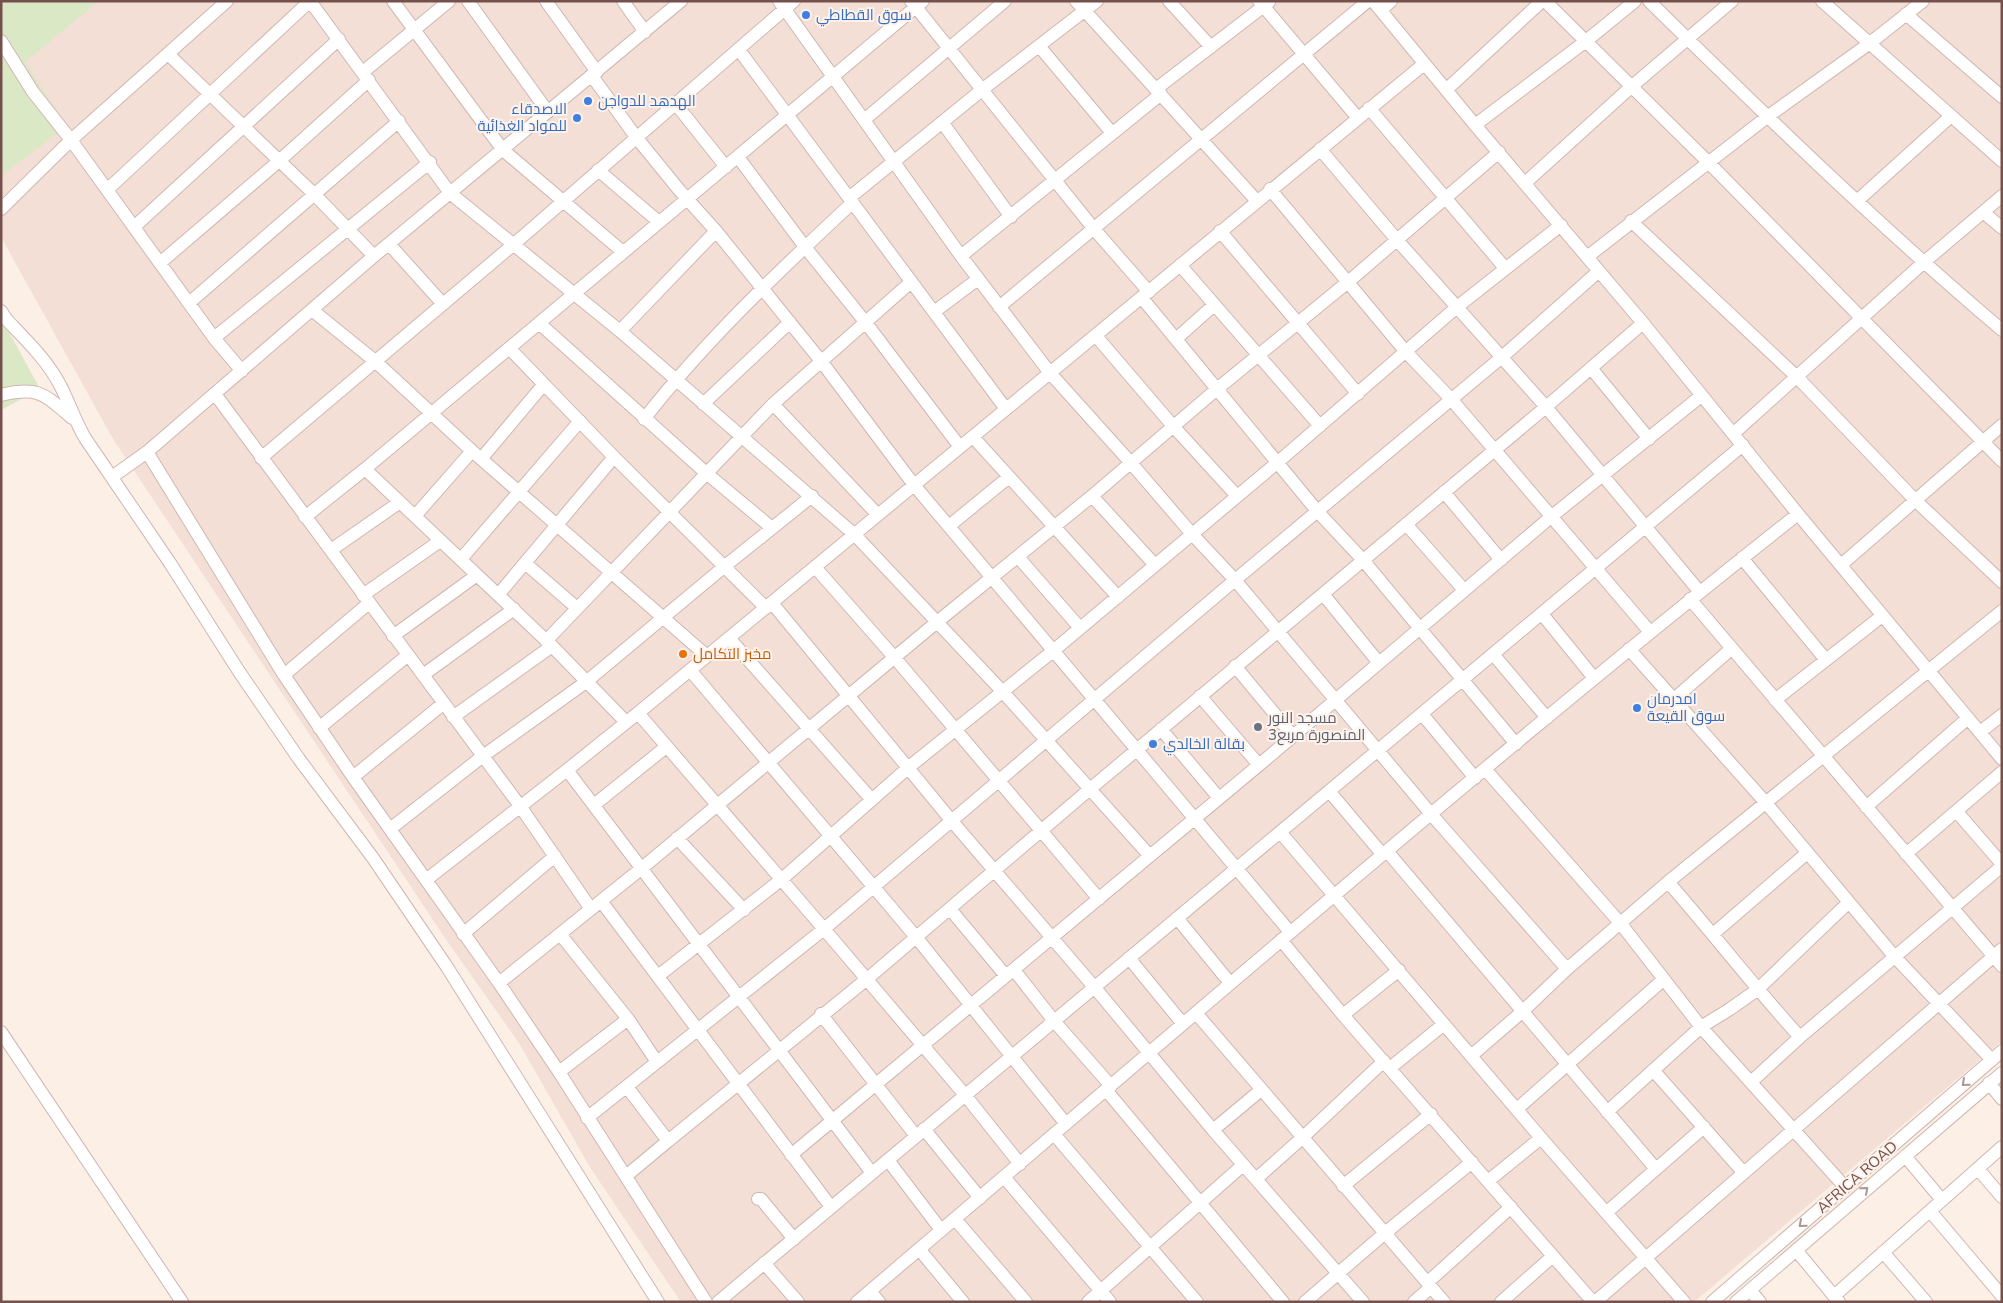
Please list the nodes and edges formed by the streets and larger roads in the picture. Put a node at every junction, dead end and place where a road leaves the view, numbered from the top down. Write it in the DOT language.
graph roads {
  1 [pos="228,1"];
  2 [pos="310,1"];
  3 [pos="393,1"];
  4 [pos="449,1"];
  5 [pos="468,1"];
  6 [pos="546,1"];
  7 [pos="622,1"];
  8 [pos="681,1"];
  9 [pos="1005,1"];
  10 [pos="1097,1"];
  11 [pos="1169,1"];
  12 [pos="1368,1"];
  13 [pos="1391,1"];
  14 [pos="1544,1"];
  15 [pos="1635,1"];
  16 [pos="1649,1"];
  17 [pos="1732,1"];
  18 [pos="1822,1"];
  19 [pos="1923,1"];
  20 [pos="917,3"];
  21 [pos="1264,3"];
  22 [pos="786,4"];
  23 [pos="1080,6"];
  24 [pos="1377,6"];
  25 [pos="1906,14"];
  26 [pos="414,31"];
  27 [pos="645,32"];
  28 [pos="339,39"];
  29 [pos="1688,39"];
  30 [pos="1,41"];
  31 [pos="1586,41"];
  32 [pos="1870,43"];
  33 [pos="1039,46"];
  34 [pos="1211,47"];
  35 [pos="950,48"];
  36 [pos="738,50"];
  37 [pos="168,54"];
  38 [pos="1305,55"];
  39 [pos="1424,64"];
  40 [pos="595,74"];
  41 [pos="366,76"];
  42 [pos="832,76"];
  43 [pos="1631,87"];
  44 [pos="983,89"];
  45 [pos="1446,90"];
  46 [pos="1158,92"];
  47 [pos="209,93"];
  48 [pos="2002,97"];
  49 [pos="675,103"];
  50 [pos="1369,108"];
  51 [pos="548,112"];
  52 [pos="786,116"];
  53 [pos="1951,116"];
  54 [pos="1357,117"];
  55 [pos="1767,117"];
  56 [pos="864,120"];
  57 [pos="399,121"];
  58 [pos="942,122"];
  59 [pos="1475,125"];
  60 [pos="244,127"];
  61 [pos="1112,133"];
  62 [pos="636,137"];
  63 [pos="1201,139"];
  64 [pos="71,140"];
  65 [pos="1320,149"];
  66 [pos="503,150"];
  67 [pos="1499,152"];
  68 [pos="738,158"];
  69 [pos="279,161"];
  70 [pos="892,161"];
  71 [pos="2002,161"];
  72 [pos="430,162"];
  73 [pos="1708,162"];
  74 [pos="726,167"];
  75 [pos="598,170"];
  76 [pos="1056,179"];
  77 [pos="1525,183"];
  78 [pos="106,190"];
  79 [pos="1270,190"];
  80 [pos="450,193"];
  81 [pos="314,194"];
  82 [pos="2002,196"];
  83 [pos="1446,198"];
  84 [pos="563,200"];
  85 [pos="687,200"];
  86 [pos="850,200"];
  87 [pos="1256,200"];
  88 [pos="1857,201"];
  89 [pos="1,209"];
  90 [pos="1983,212"];
  91 [pos="1011,217"];
  92 [pos="1631,221"];
  93 [pos="660,222"];
  94 [pos="1560,224"];
  95 [pos="134,227"];
  96 [pos="2002,228"];
  97 [pos="349,229"];
  98 [pos="1094,229"];
  99 [pos="716,230"];
  100 [pos="1220,231"];
  101 [pos="1397,240"];
  102 [pos="388,244"];
  103 [pos="514,244"];
  104 [pos="805,247"];
  105 [pos="623,252"];
  106 [pos="374,256"];
  107 [pos="961,256"];
  108 [pos="1587,257"];
  109 [pos="160,263"];
  110 [pos="1923,263"];
  111 [pos="1180,265"];
  112 [pos="1505,268"];
  113 [pos="1599,271"];
  114 [pos="978,279"];
  115 [pos="911,282"];
  116 [pos="1348,282"];
  117 [pos="762,288"];
  118 [pos="573,294"];
  119 [pos="1145,295"];
  120 [pos="189,303"];
  121 [pos="443,304"];
  122 [pos="1214,305"];
  123 [pos="999,307"];
  124 [pos="1457,307"];
  125 [pos="312,310"];
  126 [pos="1,312"];
  127 [pos="934,312"];
  128 [pos="1862,319"];
  129 [pos="790,322"];
  130 [pos="866,322"];
  131 [pos="539,323"];
  132 [pos="1643,323"];
  133 [pos="1297,324"];
  134 [pos="2002,330"];
  135 [pos="620,331"];
  136 [pos="1096,336"];
  137 [pos="214,338"];
  138 [pos="1176,339"];
  139 [pos="509,348"];
  140 [pos="1406,352"];
  141 [pos="1259,355"];
  142 [pos="1502,357"];
  143 [pos="374,361"];
  144 [pos="821,361"];
  145 [pos="1591,368"];
  146 [pos="242,371"];
  147 [pos="1050,373"];
  148 [pos="1796,377"];
  149 [pos="675,380"];
  150 [pos="544,384"];
  151 [pos="1216,389"];
  152 [pos="215,394"];
  153 [pos="1358,394"];
  154 [pos="1,395"];
  155 [pos="1701,396"];
  156 [pos="1451,399"];
  157 [pos="703,404"];
  158 [pos="773,404"];
  159 [pos="1546,407"];
  160 [pos="1006,409"];
  161 [pos="432,412"];
  162 [pos="644,419"];
  163 [pos="75,421"];
  164 [pos="580,421"];
  165 [pos="2002,424"];
  166 [pos="1173,426"];
  167 [pos="1320,426"];
  168 [pos="1734,433"];
  169 [pos="741,436"];
  170 [pos="973,437"];
  171 [pos="1649,439"];
  172 [pos="1981,442"];
  173 [pos="1743,444"];
  174 [pos="960,447"];
  175 [pos="1493,450"];
  176 [pos="147,452"];
  177 [pos="476,455"];
  178 [pos="614,457"];
  179 [pos="261,458"];
  180 [pos="2002,461"];
  181 [pos="1278,462"];
  182 [pos="1131,463"];
  183 [pos="365,469"];
  184 [pos="706,472"];
  185 [pos="112,477"];
  186 [pos="1009,477"];
  187 [pos="1602,477"];
  188 [pos="914,485"];
  189 [pos="518,492"];
  190 [pos="1444,492"];
  191 [pos="812,496"];
  192 [pos="1092,496"];
  193 [pos="1237,496"];
  194 [pos="1915,500"];
  195 [pos="400,502"];
  196 [pos="670,512"];
  197 [pos="1318,512"];
  198 [pos="1798,514"];
  199 [pos="878,515"];
  200 [pos="415,516"];
  201 [pos="1552,516"];
  202 [pos="305,517"];
  203 [pos="557,524"];
  204 [pos="1406,524"];
  205 [pos="949,526"];
  206 [pos="1644,526"];
  207 [pos="1055,527"];
  208 [pos="772,528"];
  209 [pos="855,534"];
  210 [pos="1192,534"];
  211 [pos="440,541"];
  212 [pos="330,550"];
  213 [pos="1018,558"];
  214 [pos="1742,558"];
  215 [pos="461,559"];
  216 [pos="1363,560"];
  217 [pos="1501,560"];
  218 [pos="525,563"];
  219 [pos="1155,565"];
  220 [pos="1841,565"];
  221 [pos="725,566"];
  222 [pos="815,567"];
  223 [pos="1596,568"];
  224 [pos="611,572"];
  225 [pos="477,575"];
  226 [pos="992,579"];
  227 [pos="1235,580"];
  228 [pos="2002,582"];
  229 [pos="1464,590"];
  230 [pos="1323,594"];
  231 [pos="498,595"];
  232 [pos="1694,595"];
  233 [pos="1118,597"];
  234 [pos="366,599"];
  235 [pos="769,605"];
  236 [pos="577,608"];
  237 [pos="514,609"];
  238 [pos="2002,611"];
  239 [pos="1542,614"];
  240 [pos="1882,616"];
  241 [pos="662,618"];
  242 [pos="937,622"];
  243 [pos="1080,628"];
  244 [pos="1420,628"];
  245 [pos="1278,632"];
  246 [pos="1650,632"];
  247 [pos="394,636"];
  248 [pos="729,638"];
  249 [pos="549,643"];
  250 [pos="1629,649"];
  251 [pos="1731,649"];
  252 [pos="1053,651"];
  253 [pos="408,654"];
  254 [pos="1493,654"];
  255 [pos="707,656"];
  256 [pos="894,657"];
  257 [pos="1826,660"];
  258 [pos="1379,663"];
  259 [pos="1235,666"];
  260 [pos="690,670"];
  261 [pos="1928,670"];
  262 [pos="422,675"];
  263 [pos="284,676"];
  264 [pos="1594,678"];
  265 [pos="1462,680"];
  266 [pos="586,682"];
  267 [pos="1002,691"];
  268 [pos="848,696"];
  269 [pos="1200,696"];
  270 [pos="1334,700"];
  271 [pos="1673,700"];
  272 [pos="1775,700"];
  273 [pos="1095,701"];
  274 [pos="444,703"];
  275 [pos="638,713"];
  276 [pos="1422,714"];
  277 [pos="2002,715"];
  278 [pos="453,717"];
  279 [pos="1548,718"];
  280 [pos="1968,718"];
  281 [pos="626,722"];
  282 [pos="319,728"];
  283 [pos="1161,729"];
  284 [pos="808,730"];
  285 [pos="956,730"];
  286 [pos="1980,732"];
  287 [pos="1293,736"];
  288 [pos="1047,741"];
  289 [pos="1516,744"];
  290 [pos="666,747"];
  291 [pos="1137,750"];
  292 [pos="1377,751"];
  293 [pos="1823,755"];
  294 [pos="482,756"];
  295 [pos="2002,759"];
  296 [pos="768,763"];
  297 [pos="1260,765"];
  298 [pos="909,767"];
  299 [pos="1486,769"];
  300 [pos="568,770"];
  301 [pos="2002,772"];
  302 [pos="352,777"];
  303 [pos="1474,778"];
  304 [pos="999,781"];
  305 [pos="1090,789"];
  306 [pos="1329,792"];
  307 [pos="1219,798"];
  308 [pos="872,800"];
  309 [pos="1766,803"];
  310 [pos="594,805"];
  311 [pos="520,806"];
  312 [pos="717,806"];
  313 [pos="1866,807"];
  314 [pos="1957,812"];
  315 [pos="1431,814"];
  316 [pos="1194,819"];
  317 [pos="952,820"];
  318 [pos="390,829"];
  319 [pos="1040,831"];
  320 [pos="1280,832"];
  321 [pos="677,838"];
  322 [pos="830,838"];
  323 [pos="1385,853"];
  324 [pos="1807,853"];
  325 [pos="1906,854"];
  326 [pos="555,856"];
  327 [pos="1150,856"];
  328 [pos="2002,865"];
  329 [pos="642,868"];
  330 [pos="1236,869"];
  331 [pos="994,870"];
  332 [pos="782,879"];
  333 [pos="426,880"];
  334 [pos="1668,882"];
  335 [pos="872,887"];
  336 [pos="1335,895"];
  337 [pos="1099,899"];
  338 [pos="1848,902"];
  339 [pos="596,905"];
  340 [pos="1952,908"];
  341 [pos="950,909"];
  342 [pos="744,910"];
  343 [pos="1177,918"];
  344 [pos="1621,924"];
  345 [pos="824,929"];
  346 [pos="463,934"];
  347 [pos="560,934"];
  348 [pos="1714,934"];
  349 [pos="1286,936"];
  350 [pos="916,937"];
  351 [pos="1052,938"];
  352 [pos="699,944"];
  353 [pos="1894,956"];
  354 [pos="1999,957"];
  355 [pos="1129,958"];
  356 [pos="1567,969"];
  357 [pos="1398,970"];
  358 [pos="1010,973"];
  359 [pos="658,976"];
  360 [pos="867,979"];
  361 [pos="1664,979"];
  362 [pos="499,983"];
  363 [pos="1230,983"];
  364 [pos="1095,988"];
  365 [pos="1757,990"];
  366 [pos="739,997"];
  367 [pos="1938,1004"];
  368 [pos="971,1005"];
  369 [pos="1523,1011"];
  370 [pos="1196,1013"];
  371 [pos="821,1014"];
  372 [pos="1343,1015"];
  373 [pos="628,1019"];
  374 [pos="1054,1021"];
  375 [pos="1183,1024"];
  376 [pos="1444,1024"];
  377 [pos="1701,1027"];
  378 [pos="698,1030"];
  379 [pos="1,1032"];
  380 [pos="1800,1037"];
  381 [pos="924,1046"];
  382 [pos="779,1050"];
  383 [pos="2002,1052"];
  384 [pos="1148,1054"];
  385 [pos="1471,1056"];
  386 [pos="1011,1057"];
  387 [pos="1992,1060"];
  388 [pos="657,1062"];
  389 [pos="1387,1064"];
  390 [pos="1567,1064"];
  391 [pos="1653,1070"];
  392 [pos="559,1072"];
  393 [pos="2002,1073"];
  394 [pos="1751,1082"];
  395 [pos="736,1083"];
  396 [pos="876,1084"];
  397 [pos="1989,1084"];
  398 [pos="627,1087"];
  399 [pos="1108,1088"];
  400 [pos="1261,1090"];
  401 [pos="965,1095"];
  402 [pos="2002,1099"];
  403 [pos="1516,1109"];
  404 [pos="1607,1112"];
  405 [pos="1431,1114"];
  406 [pos="587,1118"];
  407 [pos="833,1121"];
  408 [pos="1066,1124"];
  409 [pos="1704,1127"];
  410 [pos="1213,1130"];
  411 [pos="1794,1130"];
  412 [pos="920,1133"];
  413 [pos="1054,1134"];
  414 [pos="1302,1138"];
  415 [pos="1541,1138"];
  416 [pos="668,1140"];
  417 [pos="2002,1147"];
  418 [pos="791,1155"];
  419 [pos="1905,1156"];
  420 [pos="888,1160"];
  421 [pos="1472,1162"];
  422 [pos="1020,1164"];
  423 [pos="1243,1165"];
  424 [pos="1656,1169"];
  425 [pos="1978,1169"];
  426 [pos="1743,1172"];
  427 [pos="872,1173"];
  428 [pos="626,1176"];
  429 [pos="1004,1177"];
  430 [pos="1256,1179"];
  431 [pos="1488,1181"];
  432 [pos="1343,1186"];
  433 [pos="1844,1187"];
  434 [pos="2002,1197"];
  435 [pos="980,1198"];
  436 [pos="758,1199"];
  437 [pos="1942,1200"];
  438 [pos="1200,1204"];
  439 [pos="831,1207"];
  440 [pos="1511,1207"];
  441 [pos="1607,1212"];
  442 [pos="1930,1212"];
  443 [pos="955,1219"];
  444 [pos="942,1230"];
  445 [pos="1385,1233"];
  446 [pos="794,1238"];
  447 [pos="1152,1248"];
  448 [pos="919,1249"];
  449 [pos="1796,1250"];
  450 [pos="1883,1252"];
  451 [pos="1553,1256"];
  452 [pos="1645,1257"];
  453 [pos="764,1263"];
  454 [pos="1338,1273"];
  455 [pos="1429,1285"];
  456 [pos="1101,1290"];
  457 [pos="1750,1290"];
  458 [pos="870,1291"];
  459 [pos="2002,1296"];
  460 [pos="1837,1299"];
  461 [pos="182,1302"];
  462 [pos="658,1302"];
  463 [pos="706,1302"];
  464 [pos="718,1302"];
  465 [pos="798,1302"];
  466 [pos="857,1302"];
  467 [pos="880,1302"];
  468 [pos="963,1302"];
  469 [pos="1026,1302"];
  470 [pos="1088,1302"];
  471 [pos="1110,1302"];
  472 [pos="1198,1302"];
  473 [pos="1283,1302"];
  474 [pos="1305,1302"];
  475 [pos="1363,1302"];
  476 [pos="1414,1302"];
  477 [pos="1444,1302"];
  478 [pos="1501,1302"];
  479 [pos="1594,1302"];
  480 [pos="1684,1302"];
  481 [pos="1712,1302"];
  482 [pos="1736,1302"];
  483 [pos="1760,1302"];
  484 [pos="1926,1302"];
  1 -- 37 [label="street"];
  2 -- 28 [label="street"];
  2 -- 47 [label="street"];
  3 -- 26 [label="street"];
  4 -- 26 [label="street"];
  5 -- 51 [label="street"];
  6 -- 40 [label="street"];
  7 -- 27 [label="street"];
  8 -- 27 [label="street"];
  9 -- 35 [label="street"];
  10 -- 23 [label="street"];
  11 -- 34 [label="street"];
  12 -- 38 [label="street"];
  13 -- 24 [label="street"];
  14 -- 31 [label="street"];
  14 -- 45 [label="street"];
  15 -- 31 [label="street"];
  16 -- 29 [label="street"];
  17 -- 29 [label="street"];
  18 -- 32 [label="street"];
  19 -- 25 [label="street"];
  20 -- 35 [label="street"];
  20 -- 42 [label="street"];
  21 -- 34 [label="street"];
  21 -- 38 [label="street"];
  22 -- 36 [label="street"];
  22 -- 42 [label="street"];
  23 -- 33 [label="street"];
  23 -- 46 [label="street"];
  24 -- 39 [label="street"];
  25 -- 32 [label="street"];
  25 -- 48 [label="street"];
  26 -- 41 [label="street"];
  26 -- 66 [label="street"];
  27 -- 40 [label="street"];
  28 -- 41 [label="street"];
  28 -- 60 [label="street"];
  29 -- 43 [label="street"];
  29 -- 55 [label="street"];
  30 -- 64 [label="street"];
  31 -- 43 [label="street"];
  31 -- 59 [label="street"];
  32 -- 53 [label="street"];
  32 -- 55 [label="street"];
  33 -- 44 [label="street"];
  33 -- 61 [label="street"];
  34 -- 46 [label="street"];
  35 -- 44 [label="street"];
  35 -- 56 [label="street"];
  36 -- 49 [label="street"];
  36 -- 52 [label="street"];
  37 -- 47 [label="street"];
  37 -- 64 [label="street"];
  38 -- 54 [label="street"];
  38 -- 63 [label="street"];
  39 -- 45 [label="street"];
  39 -- 50 [label="street"];
  40 -- 51 [label="street"];
  40 -- 62 [label="street"];
  41 -- 57 [label="street"];
  41 -- 69 [label="street"];
  42 -- 52 [label="street"];
  42 -- 56 [label="street"];
  43 -- 73 [label="street"];
  43 -- 77 [label="street"];
  44 -- 58 [label="street"];
  44 -- 76 [label="street"];
  45 -- 59 [label="street"];
  46 -- 61 [label="street"];
  46 -- 63 [label="street"];
  47 -- 60 [label="street"];
  47 -- 78 [label="street"];
  49 -- 62 [label="street"];
  49 -- 74 [label="street"];
  50 -- 54 [label="street"];
  50 -- 83 [label="street"];
  51 -- 66 [label="street"];
  52 -- 68 [label="street"];
  52 -- 86 [label="street"];
  53 -- 71 [label="street"];
  53 -- 88 [label="street"];
  54 -- 65 [label="street"];
  55 -- 73 [label="street"];
  55 -- 88 [label="street"];
  56 -- 70 [label="street"];
  57 -- 72 [label="street"];
  57 -- 81 [label="street"];
  58 -- 70 [label="street"];
  58 -- 91 [label="street"];
  59 -- 67 [label="street"];
  60 -- 69 [label="street"];
  60 -- 95 [label="street"];
  61 -- 76 [label="street"];
  62 -- 75 [label="street"];
  62 -- 85 [label="street"];
  63 -- 87 [label="street"];
  63 -- 98 [label="street"];
  64 -- 78 [label="street"];
  64 -- 89 [label="street"];
  65 -- 79 [label="street"];
  65 -- 101 [label="street"];
  66 -- 80 [label="street"];
  66 -- 84 [label="street"];
  67 -- 77 [label="street"];
  67 -- 83 [label="street"];
  68 -- 74 [label="street"];
  68 -- 104 [label="street"];
  69 -- 81 [label="street"];
  69 -- 109 [label="street"];
  70 -- 86 [label="street"];
  70 -- 107 [label="street"];
  72 -- 80 [label="street"];
  72 -- 97 [label="street"];
  73 -- 92 [label="street"];
  73 -- 128 [label="street"];
  74 -- 85 [label="street"];
  75 -- 84 [label="street"];
  75 -- 93 [label="street"];
  76 -- 91 [label="street"];
  76 -- 98 [label="street"];
  77 -- 94 [label="street"];
  78 -- 95 [label="street"];
  79 -- 87 [label="street"];
  79 -- 116 [label="street"];
  80 -- 102 [label="street"];
  80 -- 103 [label="street"];
  81 -- 97 [label="street"];
  81 -- 120 [label="street"];
  82 -- 90 [label="street"];
  83 -- 101 [label="street"];
  83 -- 112 [label="street"];
  84 -- 103 [label="street"];
  84 -- 105 [label="street"];
  85 -- 93 [label="street"];
  85 -- 99 [label="street"];
  86 -- 104 [label="street"];
  86 -- 115 [label="street"];
  87 -- 100 [label="street"];
  88 -- 110 [label="street"];
  90 -- 96 [label="street"];
  90 -- 110 [label="street"];
  91 -- 107 [label="street"];
  92 -- 108 [label="street"];
  92 -- 148 [label="street"];
  93 -- 105 [label="street"];
  94 -- 108 [label="street"];
  94 -- 112 [label="street"];
  95 -- 109 [label="street"];
  97 -- 106 [label="street"];
  97 -- 137 [label="street"];
  98 -- 119 [label="street"];
  98 -- 123 [label="street"];
  99 -- 117 [label="street"];
  99 -- 135 [label="street"];
  100 -- 111 [label="street"];
  100 -- 133 [label="street"];
  101 -- 116 [label="street"];
  101 -- 124 [label="street"];
  102 -- 106 [label="street"];
  102 -- 121 [label="street"];
  103 -- 118 [label="street"];
  103 -- 121 [label="street"];
  104 -- 117 [label="street"];
  104 -- 130 [label="street"];
  105 -- 118 [label="street"];
  106 -- 125 [label="street"];
  107 -- 114 [label="street"];
  108 -- 113 [label="street"];
  109 -- 120 [label="street"];
  110 -- 128 [label="street"];
  110 -- 134 [label="street"];
  111 -- 119 [label="street"];
  111 -- 122 [label="street"];
  112 -- 124 [label="street"];
  113 -- 132 [label="street"];
  113 -- 142 [label="street"];
  114 -- 123 [label="street"];
  114 -- 127 [label="street"];
  115 -- 127 [label="street"];
  115 -- 130 [label="street"];
  116 -- 133 [label="street"];
  116 -- 140 [label="street"];
  117 -- 129 [label="street"];
  117 -- 149 [label="street"];
  118 -- 131 [label="street"];
  118 -- 135 [label="street"];
  119 -- 136 [label="street"];
  119 -- 138 [label="street"];
  120 -- 137 [label="street"];
  121 -- 143 [label="street"];
  122 -- 138 [label="street"];
  122 -- 141 [label="street"];
  123 -- 147 [label="street"];
  124 -- 140 [label="street"];
  124 -- 142 [label="street"];
  125 -- 143 [label="street"];
  125 -- 146 [label="street"];
  126 -- 163 [label="street"];
  127 -- 160 [label="street"];
  128 -- 148 [label="street"];
  128 -- 172 [label="street"];
  129 -- 144 [label="street"];
  129 -- 157 [label="street"];
  130 -- 144 [label="street"];
  130 -- 174 [label="street"];
  131 -- 139 [label="street"];
  131 -- 162 [label="street"];
  132 -- 145 [label="street"];
  132 -- 155 [label="street"];
  133 -- 141 [label="street"];
  133 -- 153 [label="street"];
  135 -- 149 [label="street"];
  136 -- 147 [label="street"];
  136 -- 166 [label="street"];
  137 -- 146 [label="street"];
  138 -- 151 [label="street"];
  139 -- 150 [label="street"];
  139 -- 161 [label="street"];
  140 -- 153 [label="street"];
  140 -- 156 [label="street"];
  141 -- 151 [label="street"];
  141 -- 167 [label="street"];
  142 -- 156 [label="street"];
  142 -- 159 [label="street"];
  143 -- 161 [label="street"];
  143 -- 179 [label="street"];
  144 -- 158 [label="street"];
  144 -- 188 [label="street"];
  145 -- 159 [label="street"];
  145 -- 171 [label="street"];
  146 -- 152 [label="street"];
  147 -- 160 [label="street"];
  147 -- 182 [label="street"];
  148 -- 168 [label="street"];
  148 -- 194 [label="street"];
  149 -- 157 [label="street"];
  149 -- 162 [label="street"];
  150 -- 164 [label="street"];
  150 -- 177 [label="street"];
  151 -- 166 [label="street"];
  151 -- 181 [label="street"];
  152 -- 176 [label="street"];
  152 -- 179 [label="street"];
  153 -- 167 [label="street"];
  154 -- 163 [label="street"];
  155 -- 168 [label="street"];
  155 -- 171 [label="street"];
  156 -- 175 [label="street"];
  156 -- 197 [label="street"];
  157 -- 169 [label="street"];
  158 -- 169 [label="street"];
  158 -- 199 [label="street"];
  159 -- 175 [label="street"];
  159 -- 187 [label="street"];
  160 -- 170 [label="street"];
  161 -- 177 [label="street"];
  161 -- 183 [label="street"];
  162 -- 184 [label="street"];
  163 -- 185 [label="street"];
  164 -- 178 [label="street"];
  164 -- 189 [label="street"];
  165 -- 172 [label="street"];
  166 -- 182 [label="street"];
  166 -- 193 [label="street"];
  167 -- 181 [label="street"];
  168 -- 173 [label="street"];
  169 -- 184 [label="street"];
  169 -- 191 [label="street"];
  170 -- 174 [label="street"];
  170 -- 186 [label="street"];
  171 -- 187 [label="street"];
  172 -- 180 [label="street"];
  172 -- 194 [label="street"];
  173 -- 198 [label="street"];
  173 -- 206 [label="street"];
  174 -- 188 [label="street"];
  175 -- 190 [label="street"];
  175 -- 201 [label="street"];
  176 -- 185 [label="street"];
  176 -- 263 [label="street"];
  177 -- 189 [label="street"];
  177 -- 200 [label="street"];
  178 -- 196 [label="street"];
  178 -- 203 [label="street"];
  179 -- 202 [label="street"];
  181 -- 193 [label="street"];
  181 -- 197 [label="street"];
  182 -- 192 [label="street"];
  182 -- 210 [label="street"];
  183 -- 195 [label="street"];
  183 -- 202 [label="street"];
  184 -- 196 [label="street"];
  184 -- 208 [label="street"];
  185 -- 462 [label="street"];
  186 -- 205 [label="street"];
  186 -- 207 [label="street"];
  187 -- 201 [label="street"];
  187 -- 206 [label="street"];
  188 -- 199 [label="street"];
  188 -- 205 [label="street"];
  189 -- 203 [label="street"];
  189 -- 215 [label="street"];
  190 -- 204 [label="street"];
  190 -- 217 [label="street"];
  191 -- 208 [label="street"];
  191 -- 209 [label="street"];
  192 -- 207 [label="street"];
  192 -- 219 [label="street"];
  193 -- 210 [label="street"];
  194 -- 220 [label="street"];
  194 -- 228 [label="street"];
  195 -- 200 [label="street"];
  195 -- 212 [label="street"];
  196 -- 221 [label="street"];
  196 -- 224 [label="street"];
  197 -- 216 [label="street"];
  197 -- 227 [label="street"];
  198 -- 214 [label="street"];
  198 -- 220 [label="street"];
  199 -- 209 [label="street"];
  200 -- 211 [label="street"];
  201 -- 217 [label="street"];
  201 -- 223 [label="street"];
  202 -- 212 [label="street"];
  203 -- 218 [label="street"];
  203 -- 224 [label="street"];
  204 -- 216 [label="street"];
  204 -- 229 [label="street"];
  205 -- 226 [label="street"];
  206 -- 223 [label="street"];
  206 -- 232 [label="street"];
  207 -- 213 [label="street"];
  207 -- 233 [label="street"];
  208 -- 221 [label="street"];
  209 -- 222 [label="street"];
  209 -- 242 [label="street"];
  210 -- 219 [label="street"];
  210 -- 227 [label="street"];
  211 -- 215 [label="street"];
  211 -- 234 [label="street"];
  212 -- 234 [label="street"];
  213 -- 226 [label="street"];
  213 -- 243 [label="street"];
  214 -- 232 [label="street"];
  214 -- 257 [label="street"];
  215 -- 225 [label="street"];
  216 -- 230 [label="street"];
  216 -- 244 [label="street"];
  217 -- 229 [label="street"];
  218 -- 231 [label="street"];
  218 -- 236 [label="street"];
  219 -- 233 [label="street"];
  220 -- 240 [label="street"];
  221 -- 235 [label="street"];
  221 -- 241 [label="street"];
  222 -- 235 [label="street"];
  222 -- 256 [label="street"];
  223 -- 239 [label="street"];
  223 -- 246 [label="street"];
  224 -- 236 [label="street"];
  224 -- 241 [label="street"];
  225 -- 231 [label="street"];
  225 -- 247 [label="street"];
  226 -- 242 [label="street"];
  226 -- 252 [label="street"];
  227 -- 245 [label="street"];
  227 -- 273 [label="street"];
  229 -- 244 [label="street"];
  230 -- 245 [label="street"];
  230 -- 258 [label="street"];
  231 -- 237 [label="street"];
  232 -- 246 [label="street"];
  232 -- 251 [label="street"];
  233 -- 243 [label="street"];
  234 -- 247 [label="street"];
  234 -- 263 [label="street"];
  235 -- 248 [label="street"];
  235 -- 268 [label="street"];
  236 -- 249 [label="street"];
  237 -- 249 [label="street"];
  237 -- 262 [label="street"];
  238 -- 261 [label="street"];
  239 -- 254 [label="street"];
  239 -- 264 [label="street"];
  240 -- 257 [label="street"];
  240 -- 261 [label="street"];
  241 -- 255 [label="street"];
  241 -- 266 [label="street"];
  242 -- 256 [label="street"];
  242 -- 267 [label="street"];
  243 -- 252 [label="street"];
  244 -- 258 [label="street"];
  244 -- 265 [label="street"];
  245 -- 259 [label="street"];
  245 -- 270 [label="street"];
  246 -- 250 [label="street"];
  247 -- 253 [label="street"];
  248 -- 255 [label="street"];
  248 -- 284 [label="street"];
  249 -- 266 [label="street"];
  249 -- 278 [label="street"];
  250 -- 264 [label="street"];
  250 -- 271 [label="street"];
  251 -- 271 [label="street"];
  251 -- 272 [label="street"];
  252 -- 267 [label="street"];
  252 -- 273 [label="street"];
  253 -- 262 [label="street"];
  253 -- 282 [label="street"];
  254 -- 265 [label="street"];
  254 -- 279 [label="street"];
  255 -- 260 [label="street"];
  256 -- 268 [label="street"];
  256 -- 285 [label="street"];
  257 -- 272 [label="street"];
  258 -- 270 [label="street"];
  259 -- 269 [label="street"];
  259 -- 287 [label="street"];
  260 -- 275 [label="street"];
  260 -- 296 [label="street"];
  261 -- 280 [label="street"];
  261 -- 293 [label="street"];
  262 -- 274 [label="street"];
  263 -- 282 [label="street"];
  264 -- 279 [label="street"];
  265 -- 276 [label="street"];
  265 -- 289 [label="street"];
  266 -- 281 [label="street"];
  266 -- 294 [label="street"];
  267 -- 285 [label="street"];
  267 -- 288 [label="street"];
  268 -- 284 [label="street"];
  268 -- 298 [label="street"];
  269 -- 283 [label="street"];
  269 -- 297 [label="street"];
  270 -- 287 [label="street"];
  270 -- 292 [label="street"];
  271 -- 309 [label="street"];
  272 -- 293 [label="street"];
  273 -- 288 [label="street"];
  273 -- 291 [label="street"];
  274 -- 278 [label="street"];
  274 -- 302 [label="street"];
  275 -- 281 [label="street"];
  275 -- 290 [label="street"];
  276 -- 292 [label="street"];
  276 -- 303 [label="street"];
  277 -- 286 [label="street"];
  278 -- 294 [label="street"];
  279 -- 289 [label="street"];
  280 -- 286 [label="street"];
  280 -- 313 [label="street"];
  281 -- 300 [label="street"];
  282 -- 302 [label="street"];
  283 -- 291 [label="street"];
  283 -- 307 [label="street"];
  284 -- 296 [label="street"];
  284 -- 308 [label="street"];
  285 -- 298 [label="street"];
  285 -- 304 [label="street"];
  286 -- 295 [label="street"];
  287 -- 297 [label="street"];
  288 -- 304 [label="street"];
  288 -- 305 [label="street"];
  289 -- 299 [label="street"];
  290 -- 310 [label="street"];
  290 -- 312 [label="street"];
  291 -- 305 [label="street"];
  291 -- 316 [label="street"];
  292 -- 306 [label="street"];
  292 -- 315 [label="street"];
  293 -- 309 [label="street"];
  293 -- 313 [label="street"];
  294 -- 311 [label="street"];
  294 -- 318 [label="street"];
  296 -- 312 [label="street"];
  296 -- 322 [label="street"];
  297 -- 307 [label="street"];
  298 -- 308 [label="street"];
  298 -- 317 [label="street"];
  299 -- 303 [label="street"];
  299 -- 344 [label="street"];
  300 -- 310 [label="street"];
  300 -- 311 [label="street"];
  301 -- 314 [label="street"];
  302 -- 318 [label="street"];
  303 -- 315 [label="street"];
  304 -- 317 [label="street"];
  304 -- 319 [label="street"];
  305 -- 319 [label="street"];
  305 -- 327 [label="street"];
  306 -- 320 [label="street"];
  306 -- 323 [label="street"];
  307 -- 316 [label="street"];
  308 -- 322 [label="street"];
  309 -- 324 [label="street"];
  309 -- 334 [label="street"];
  310 -- 329 [label="street"];
  311 -- 326 [label="street"];
  311 -- 333 [label="street"];
  312 -- 321 [label="street"];
  312 -- 332 [label="street"];
  313 -- 325 [label="street"];
  314 -- 325 [label="street"];
  314 -- 328 [label="street"];
  315 -- 323 [label="street"];
  315 -- 356 [label="street"];
  316 -- 327 [label="street"];
  316 -- 330 [label="street"];
  317 -- 331 [label="street"];
  317 -- 335 [label="street"];
  318 -- 333 [label="street"];
  319 -- 331 [label="street"];
  319 -- 337 [label="street"];
  320 -- 330 [label="street"];
  320 -- 336 [label="street"];
  321 -- 329 [label="street"];
  321 -- 342 [label="street"];
  322 -- 332 [label="street"];
  322 -- 335 [label="street"];
  323 -- 336 [label="street"];
  323 -- 369 [label="street"];
  324 -- 338 [label="street"];
  324 -- 348 [label="street"];
  325 -- 340 [label="street"];
  326 -- 339 [label="street"];
  326 -- 346 [label="street"];
  327 -- 337 [label="street"];
  328 -- 340 [label="street"];
  329 -- 339 [label="street"];
  329 -- 352 [label="street"];
  330 -- 343 [label="street"];
  330 -- 349 [label="street"];
  331 -- 341 [label="street"];
  331 -- 351 [label="street"];
  332 -- 342 [label="street"];
  332 -- 345 [label="street"];
  333 -- 346 [label="street"];
  334 -- 344 [label="street"];
  334 -- 348 [label="street"];
  335 -- 345 [label="street"];
  335 -- 350 [label="street"];
  336 -- 349 [label="street"];
  336 -- 357 [label="street"];
  337 -- 351 [label="street"];
  338 -- 353 [label="street"];
  338 -- 365 [label="street"];
  339 -- 347 [label="street"];
  339 -- 359 [label="street"];
  340 -- 353 [label="street"];
  340 -- 354 [label="street"];
  341 -- 350 [label="street"];
  341 -- 358 [label="street"];
  342 -- 352 [label="street"];
  343 -- 355 [label="street"];
  343 -- 363 [label="street"];
  344 -- 356 [label="street"];
  344 -- 361 [label="street"];
  345 -- 360 [label="street"];
  345 -- 366 [label="street"];
  346 -- 362 [label="street"];
  347 -- 362 [label="street"];
  347 -- 373 [label="street"];
  348 -- 365 [label="street"];
  349 -- 363 [label="street"];
  349 -- 372 [label="street"];
  350 -- 360 [label="street"];
  350 -- 368 [label="street"];
  351 -- 358 [label="street"];
  351 -- 364 [label="street"];
  352 -- 359 [label="street"];
  352 -- 366 [label="street"];
  353 -- 367 [label="street"];
  353 -- 380 [label="street"];
  354 -- 367 [label="street"];
  355 -- 364 [label="street"];
  355 -- 375 [label="street"];
  356 -- 369 [label="street"];
  357 -- 372 [label="street"];
  357 -- 376 [label="street"];
  358 -- 368 [label="street"];
  358 -- 374 [label="street"];
  359 -- 378 [label="street"];
  360 -- 371 [label="street"];
  360 -- 381 [label="street"];
  361 -- 377 [label="street"];
  361 -- 390 [label="street"];
  362 -- 392 [label="street"];
  363 -- 370 [label="street"];
  364 -- 374 [label="street"];
  364 -- 384 [label="street"];
  365 -- 377 [label="street"];
  365 -- 380 [label="street"];
  366 -- 378 [label="street"];
  366 -- 382 [label="street"];
  367 -- 387 [label="street"];
  367 -- 411 [label="street"];
  368 -- 381 [label="street"];
  368 -- 386 [label="street"];
  369 -- 385 [label="street"];
  369 -- 390 [label="street"];
  370 -- 375 [label="street"];
  370 -- 400 [label="street"];
  371 -- 382 [label="street"];
  371 -- 396 [label="street"];
  372 -- 389 [label="street"];
  373 -- 388 [label="street"];
  373 -- 392 [label="street"];
  374 -- 386 [label="street"];
  374 -- 399 [label="street"];
  375 -- 384 [label="street"];
  376 -- 385 [label="street"];
  376 -- 389 [label="street"];
  377 -- 391 [label="street"];
  377 -- 394 [label="street"];
  378 -- 388 [label="street"];
  378 -- 395 [label="street"];
  379 -- 461 [label="street"];
  380 -- 394 [label="street"];
  381 -- 396 [label="street"];
  381 -- 401 [label="street"];
  382 -- 395 [label="street"];
  382 -- 407 [label="street"];
  383 -- 387 [label="street, AFRICA ROAD"];
  384 -- 399 [label="street"];
  384 -- 410 [label="street"];
  385 -- 403 [label="street"];
  386 -- 401 [label="street"];
  386 -- 408 [label="street"];
  387 -- 433 [label="street, AFRICA ROAD, one-way"];
  388 -- 398 [label="street"];
  389 -- 405 [label="street"];
  389 -- 414 [label="street"];
  390 -- 403 [label="street"];
  390 -- 404 [label="street"];
  391 -- 404 [label="street"];
  391 -- 409 [label="street"];
  392 -- 406 [label="street"];
  393 -- 397 [label="street, AFRICA ROAD"];
  394 -- 411 [label="street"];
  395 -- 416 [label="street"];
  395 -- 418 [label="street"];
  396 -- 407 [label="street"];
  396 -- 412 [label="street"];
  397 -- 402 [label="street"];
  397 -- 419 [label="street, AFRICA ROAD"];
  398 -- 406 [label="street"];
  398 -- 416 [label="street"];
  399 -- 408 [label="street"];
  399 -- 438 [label="street"];
  400 -- 410 [label="street"];
  400 -- 414 [label="street"];
  401 -- 412 [label="street"];
  401 -- 422 [label="street"];
  403 -- 415 [label="street"];
  404 -- 424 [label="street"];
  405 -- 421 [label="street"];
  405 -- 432 [label="street"];
  406 -- 428 [label="street"];
  407 -- 418 [label="street"];
  407 -- 427 [label="street"];
  408 -- 413 [label="street"];
  409 -- 424 [label="street"];
  409 -- 426 [label="street"];
  410 -- 423 [label="street"];
  411 -- 426 [label="street"];
  411 -- 433 [label="street"];
  412 -- 420 [label="street"];
  412 -- 435 [label="street"];
  413 -- 422 [label="street"];
  413 -- 447 [label="street"];
  414 -- 430 [label="street"];
  414 -- 432 [label="street"];
  415 -- 431 [label="street"];
  415 -- 441 [label="street"];
  416 -- 428 [label="street"];
  417 -- 425 [label="street"];
  418 -- 439 [label="street"];
  419 -- 437 [label="street"];
  449 -- 419 [label="street, AFRICA ROAD, one-way"];
  420 -- 427 [label="street"];
  420 -- 444 [label="street"];
  421 -- 431 [label="street"];
  421 -- 445 [label="street"];
  422 -- 429 [label="street"];
  423 -- 430 [label="street"];
  423 -- 438 [label="street"];
  424 -- 441 [label="street"];
  425 -- 434 [label="street"];
  425 -- 437 [label="street"];
  426 -- 452 [label="street"];
  427 -- 439 [label="street"];
  428 -- 463 [label="street"];
  429 -- 435 [label="street"];
  429 -- 456 [label="street"];
  430 -- 454 [label="street"];
  431 -- 440 [label="street"];
  432 -- 445 [label="street"];
  433 -- 481 [label="street, AFRICA ROAD, one-way"];
  435 -- 443 [label="street"];
  436 -- 446 [label="street"];
  437 -- 442 [label="street"];
  438 -- 447 [label="street"];
  438 -- 473 [label="street"];
  439 -- 446 [label="street"];
  440 -- 451 [label="street"];
  440 -- 455 [label="street"];
  441 -- 452 [label="street"];
  442 -- 450 [label="street"];
  442 -- 459 [label="street"];
  443 -- 444 [label="street"];
  443 -- 469 [label="street"];
  444 -- 448 [label="street"];
  445 -- 454 [label="street"];
  445 -- 455 [label="street"];
  446 -- 453 [label="street"];
  447 -- 456 [label="street"];
  447 -- 472 [label="street"];
  448 -- 458 [label="street"];
  448 -- 468 [label="street"];
  449 -- 457 [label="street, AFRICA ROAD"];
  449 -- 460 [label="street"];
  450 -- 460 [label="street"];
  450 -- 484 [label="street"];
  451 -- 478 [label="street"];
  451 -- 479 [label="street"];
  452 -- 479 [label="street"];
  452 -- 480 [label="street"];
  453 -- 464 [label="street"];
  453 -- 465 [label="street"];
  454 -- 474 [label="street"];
  454 -- 475 [label="street"];
  455 -- 476 [label="street"];
  455 -- 477 [label="street"];
  456 -- 470 [label="street"];
  456 -- 471 [label="street"];
  457 -- 482 [label="street, AFRICA ROAD"];
  457 -- 483 [label="street"];
  458 -- 466 [label="street"];
  458 -- 467 [label="street"];
}
